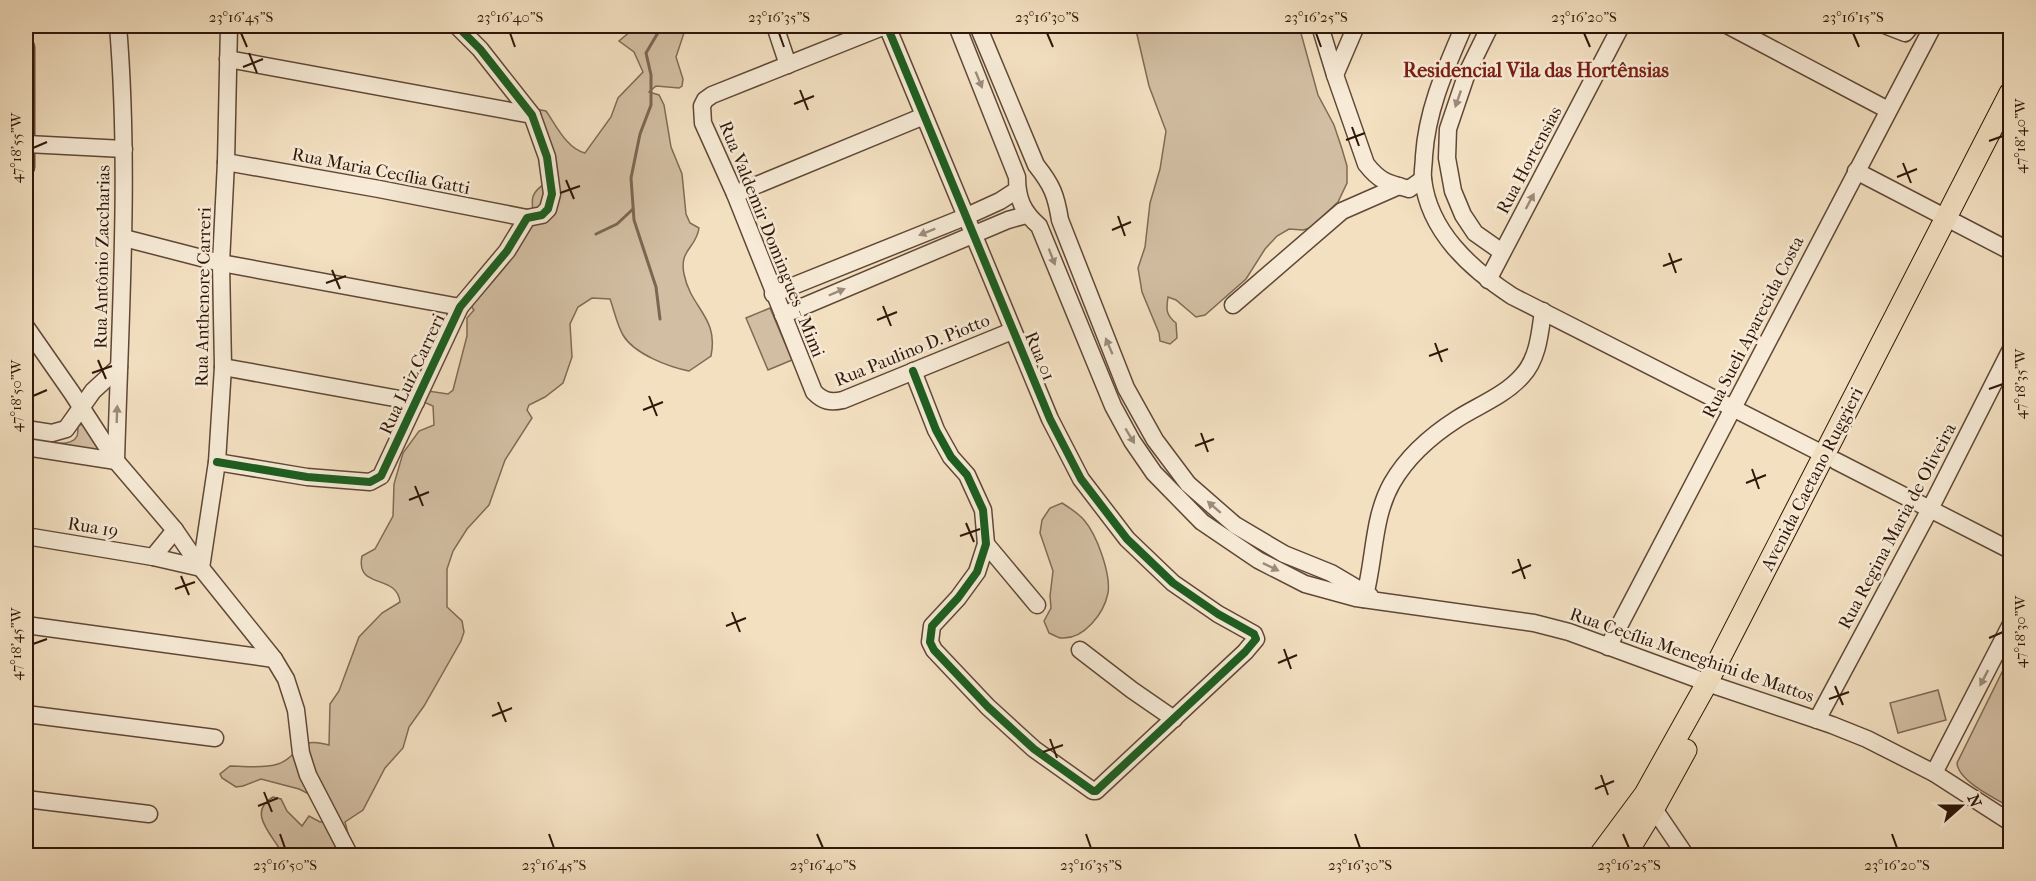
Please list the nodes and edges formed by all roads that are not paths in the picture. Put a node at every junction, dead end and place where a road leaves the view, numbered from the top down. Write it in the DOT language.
graph roads {
  1 [pos="118,26"];
  2 [pos="229,26"];
  3 [pos="457,26"];
  4 [pos="775,26"];
  5 [pos="886,26"];
  6 [pos="957,26"];
  7 [pos="978,26"];
  8 [pos="1320,26"];
  9 [pos="1356,26"];
  10 [pos="1464,26"];
  11 [pos="1490,26"];
  12 [pos="1621,26"];
  13 [pos="1728,26"];
  14 [pos="1887,26"];
  15 [pos="1911,26"];
  16 [pos="1933,26"];
  17 [pos="26,47"];
  18 [pos="228,59"];
  19 [pos="788,64"];
  20 [pos="1335,75"];
  21 [pos="2010,93"];
  22 [pos="1888,110"];
  23 [pos="532,115"];
  24 [pos="924,116"];
  25 [pos="2010,124"];
  26 [pos="27,144"];
  27 [pos="124,149"];
  28 [pos="226,162"];
  29 [pos="1036,165"];
  30 [pos="26,167"];
  31 [pos="1856,171"];
  32 [pos="1423,179"];
  33 [pos="1017,183"];
  34 [pos="1399,186"];
  35 [pos="735,194"];
  36 [pos="1026,215"];
  37 [pos="965,216"];
  38 [pos="528,218"];
  39 [pos="1060,220"];
  40 [pos="1952,222"];
  41 [pos="1039,226"];
  42 [pos="973,235"];
  43 [pos="124,238"];
  44 [pos="1502,252"];
  45 [pos="2010,252"];
  46 [pos="221,263"];
  47 [pos="1488,280"];
  48 [pos="773,294"];
  49 [pos="1233,305"];
  50 [pos="460,307"];
  51 [pos="1543,311"];
  52 [pos="783,315"];
  53 [pos="1012,331"];
  54 [pos="28,335"];
  55 [pos="2010,351"];
  56 [pos="119,367"];
  57 [pos="223,367"];
  58 [pos="913,371"];
  59 [pos="826,401"];
  60 [pos="416,402"];
  61 [pos="81,407"];
  62 [pos="1733,408"];
  63 [pos="26,429"];
  64 [pos="26,447"];
  65 [pos="1831,458"];
  66 [pos="116,461"];
  67 [pos="218,462"];
  68 [pos="1930,509"];
  69 [pos="175,530"];
  70 [pos="26,536"];
  71 [pos="986,544"];
  72 [pos="2010,550"];
  73 [pos="153,557"];
  74 [pos="201,568"];
  75 [pos="1367,597"];
  76 [pos="1037,605"];
  77 [pos="26,625"];
  78 [pos="247,625"];
  79 [pos="2010,626"];
  80 [pos="1608,648"];
  81 [pos="1080,650"];
  82 [pos="230,652"];
  83 [pos="274,658"];
  84 [pos="1713,685"];
  85 [pos="26,714"];
  86 [pos="1174,719"];
  87 [pos="1817,720"];
  88 [pos="214,738"];
  89 [pos="1934,773"];
  90 [pos="26,799"];
  91 [pos="1649,802"];
  92 [pos="149,814"];
  93 [pos="2010,822"];
  94 [pos="350,855"];
  95 [pos="1599,855"];
  96 [pos="1625,855"];
  97 [pos="1686,855"];
  1 -- 27 [label="street, Rua Antônio Zaccharias"];
  2 -- 18 [label="street, Rua Anthenore Carreri"];
  3 -- 23 [label="street, Rua Luiz Carreri"];
  4 -- 19 [label="street"];
  5 -- 19 [label="street, Rua Valdemir Domingues - Mimi"];
  5 -- 24 [label="street, Rua 01"];
  6 -- 33 [label="street, one-way"];
  7 -- 29 [label="street"];
  8 -- 20 [label="street"];
  9 -- 20 [label="street"];
  10 -- 32 [label="street"];
  11 -- 44 [label="street, one-way"];
  44 -- 12 [label="street, Rua Hortensias, one-way"];
  13 -- 22 [label="street"];
  14 -- 15 [label="street"];
  16 -- 22 [label="street, Rua Sueli Aparecida Costa"];
  17 -- 26 [label="street"];
  18 -- 23 [label="street"];
  18 -- 28 [label="street, Rua Anthenore Carreri"];
  19 -- 35 [label="street, Rua Valdemir Domingues - Mimi"];
  20 -- 34 [label="street"];
  21 -- 40 [label="main road, Avenida Caetano Ruggieri"];
  22 -- 31 [label="street, Rua Sueli Aparecida Costa"];
  23 -- 38 [label="street, Rua Luiz Carreri"];
  24 -- 35 [label="street"];
  24 -- 37 [label="street, Rua 01"];
  25 -- 40 [label="main road, Avenida Caetano Ruggieri"];
  26 -- 27 [label="street"];
  26 -- 30 [label="street"];
  27 -- 43 [label="street, Rua Antônio Zaccharias"];
  28 -- 38 [label="street, Rua Maria Cecília Gatti"];
  28 -- 46 [label="street, Rua Anthenore Carreri"];
  29 -- 33 [label="street"];
  29 -- 39 [label="street"];
  31 -- 40 [label="street"];
  31 -- 62 [label="street, Rua Sueli Aparecida Costa"];
  32 -- 34 [label="street"];
  32 -- 47 [label="street"];
  33 -- 36 [label="street"];
  33 -- 37 [label="street"];
  34 -- 49 [label="street"];
  35 -- 48 [label="street, Rua Valdemir Domingues - Mimi"];
  36 -- 41 [label="street"];
  36 -- 42 [label="street"];
  37 -- 42 [label="street, Rua 01"];
  37 -- 48 [label="street, one-way"];
  38 -- 50 [label="street, Rua Luiz Carreri"];
  39 -- 41 [label="street"];
  75 -- 39 [label="street, one-way"];
  40 -- 45 [label="street"];
  40 -- 65 [label="main road, Avenida Caetano Ruggieri"];
  41 -- 75 [label="street, one-way"];
  52 -- 42 [label="street, one-way"];
  42 -- 53 [label="street, Rua 01"];
  43 -- 46 [label="street"];
  43 -- 56 [label="street, Rua Antônio Zaccharias"];
  44 -- 47 [label="street, Rua Hortensias"];
  46 -- 50 [label="street"];
  46 -- 57 [label="street, Rua Anthenore Carreri"];
  47 -- 51 [label="street"];
  48 -- 52 [label="street, Rua Valdemir Domingues - Mimi"];
  50 -- 60 [label="street, Rua Luiz Carreri"];
  51 -- 62 [label="street"];
  51 -- 75 [label="street"];
  52 -- 59 [label="street, Rua Valdemir Domingues - Mimi"];
  53 -- 58 [label="street, Rua Paulino D. Piotto"];
  53 -- 86 [label="street, Rua 01"];
  54 -- 61 [label="street"];
  55 -- 68 [label="street, Rua Regina Maria de Oliveira"];
  56 -- 61 [label="street"];
  66 -- 56 [label="street, Rua Antônio Zaccharias, one-way"];
  57 -- 60 [label="street"];
  57 -- 67 [label="street, Rua Anthenore Carreri"];
  58 -- 59 [label="street, Rua Paulino D. Piotto"];
  58 -- 71 [label="street"];
  60 -- 67 [label="street, Rua Luiz Carreri"];
  61 -- 63 [label="street"];
  61 -- 66 [label="street"];
  62 -- 65 [label="street"];
  62 -- 80 [label="street, Rua Sueli Aparecida Costa"];
  64 -- 66 [label="street"];
  65 -- 68 [label="street"];
  65 -- 84 [label="main road, Avenida Caetano Ruggieri"];
  66 -- 69 [label="street"];
  67 -- 74 [label="street, Rua Anthenore Carreri"];
  68 -- 72 [label="street"];
  68 -- 87 [label="street, Rua Regina Maria de Oliveira"];
  69 -- 73 [label="street"];
  69 -- 74 [label="street"];
  70 -- 73 [label="street, Rua 19"];
  71 -- 76 [label="street"];
  71 -- 86 [label="street"];
  73 -- 74 [label="street, Rua 19"];
  74 -- 78 [label="street"];
  75 -- 80 [label="street, Rua Cecília Meneghini de Mattos"];
  77 -- 82 [label="street"];
  78 -- 82 [label="street"];
  78 -- 83 [label="street"];
  79 -- 89 [label="street, one-way"];
  80 -- 84 [label="street, Rua Cecília Meneghini de Mattos"];
  81 -- 86 [label="street"];
  82 -- 83 [label="street"];
  83 -- 94 [label="street"];
  84 -- 87 [label="street, Rua Cecília Meneghini de Mattos"];
  84 -- 91 [label="main road, Avenida Caetano Ruggieri"];
  85 -- 88 [label="street"];
  87 -- 89 [label="street, Rua Cecília Meneghini de Mattos"];
  89 -- 93 [label="street, Rua Cecília Meneghini de Mattos"];
  90 -- 92 [label="street"];
  91 -- 95 [label="main road, Avenida Caetano Ruggieri"];
  91 -- 96 [label="main road, Avenida Caetano Ruggieri"];
  91 -- 97 [label="street"];
}
